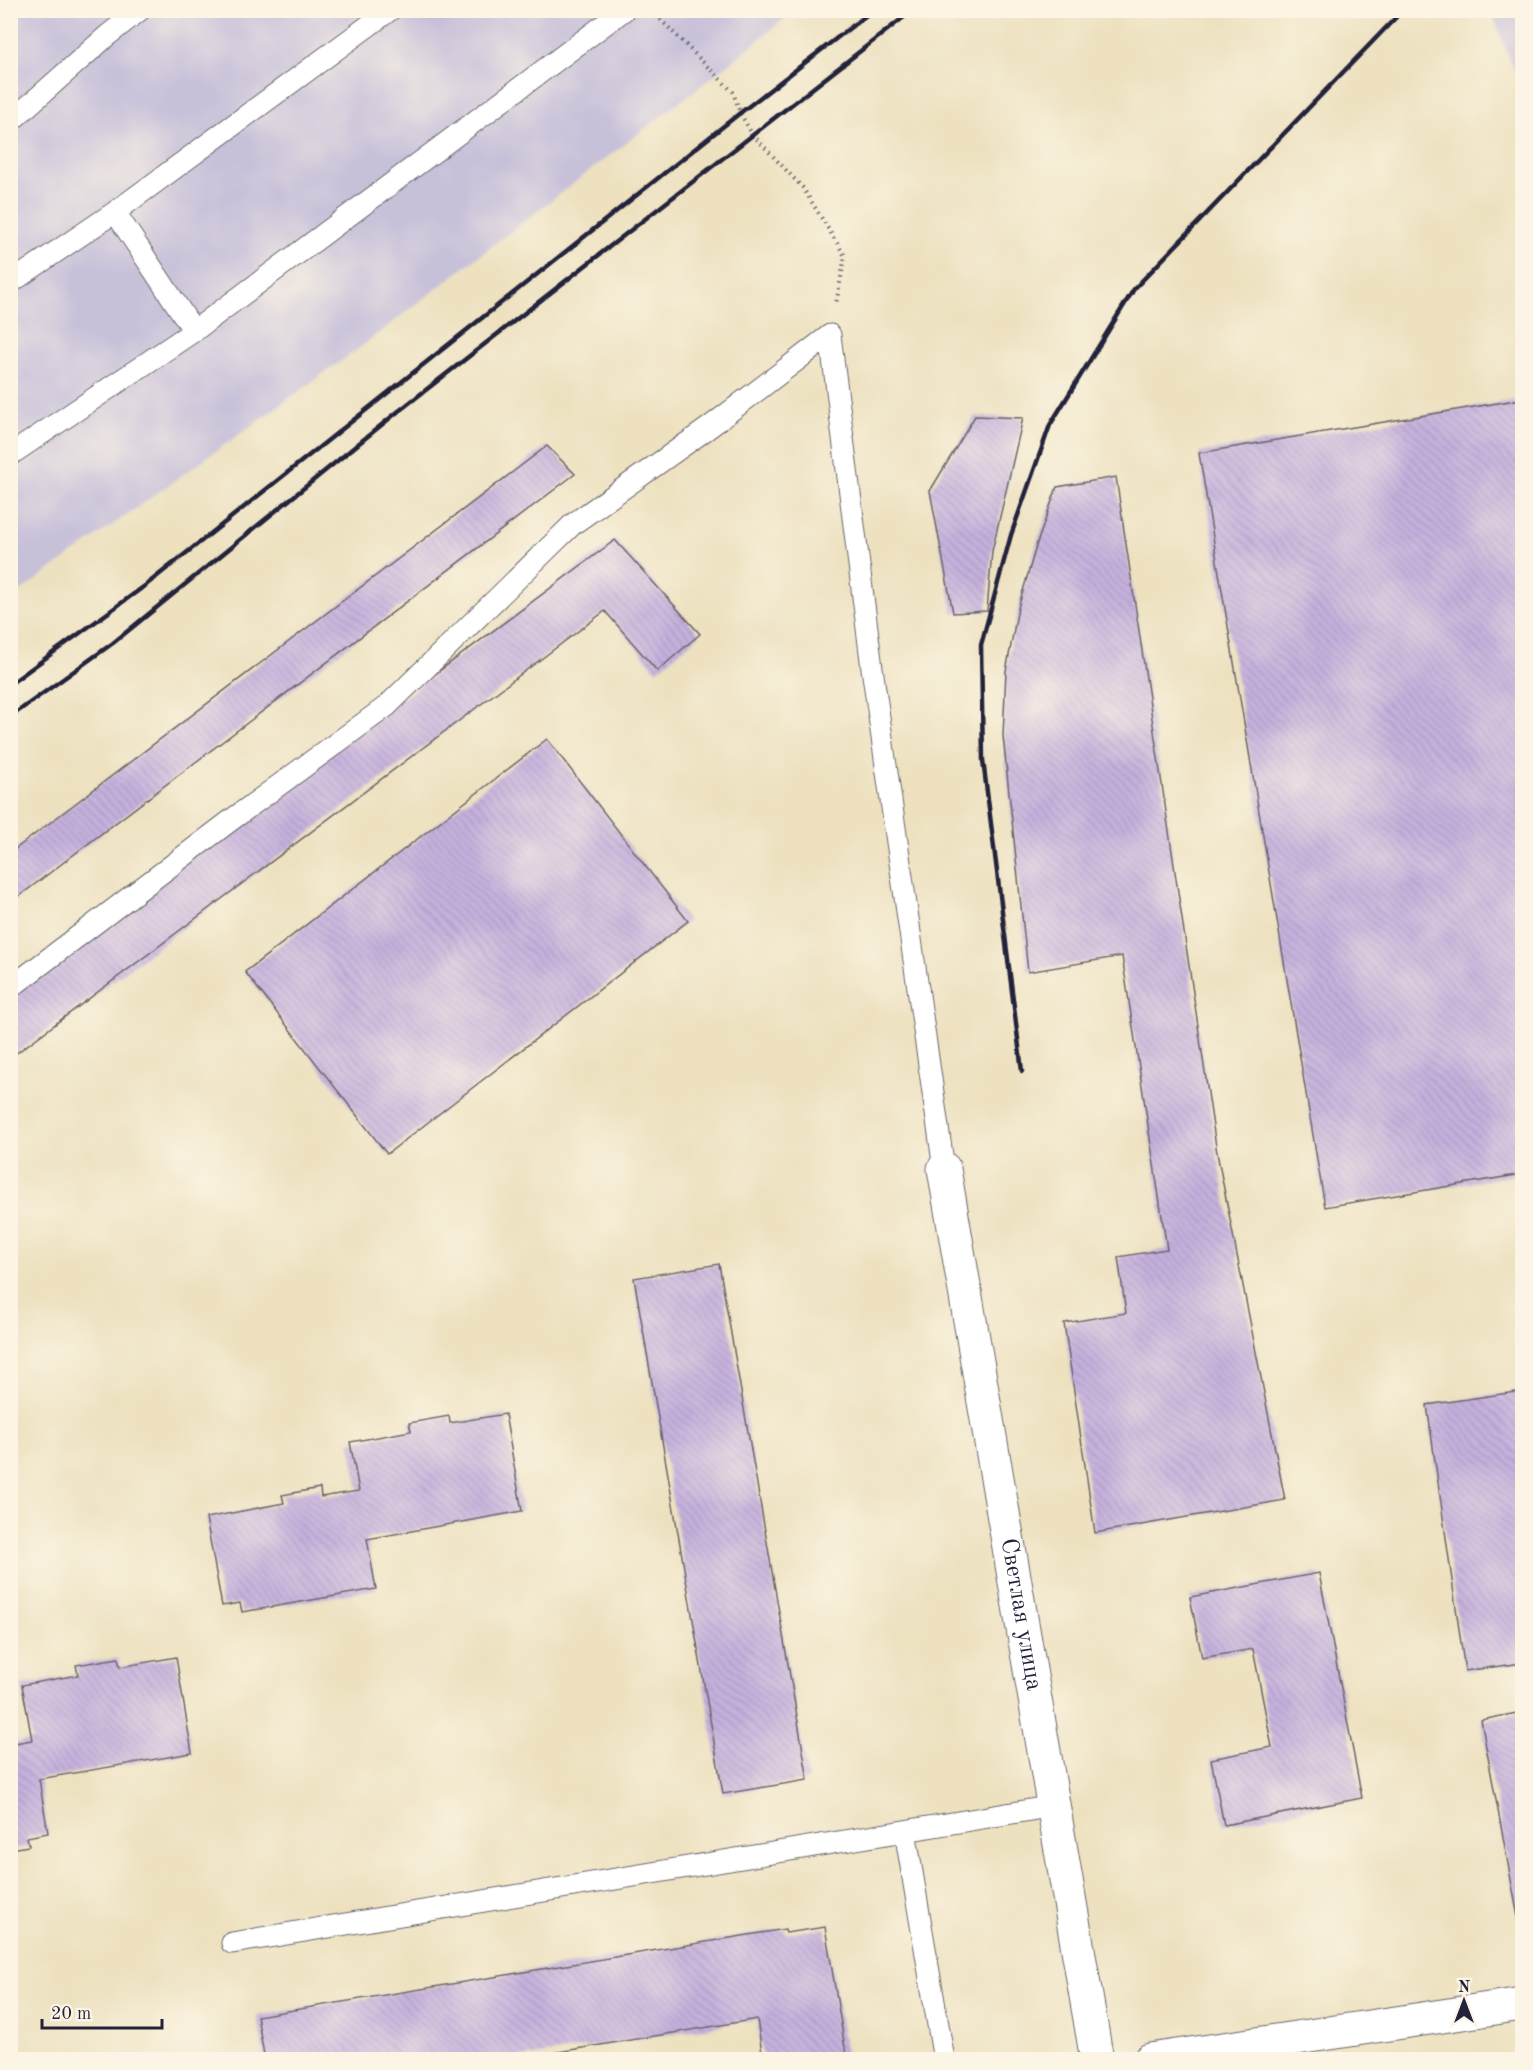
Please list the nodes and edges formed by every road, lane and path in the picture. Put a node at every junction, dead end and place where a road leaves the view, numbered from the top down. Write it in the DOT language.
graph roads {
  1 [pos="140,10"];
  2 [pos="390,10"];
  3 [pos="624,10"];
  4 [pos="651,10"];
  5 [pos="10,122"];
  6 [pos="116,212"];
  7 [pos="10,284"];
  8 [pos="194,331"];
  9 [pos="830,335"];
  10 [pos="10,455"];
  11 [pos="10,988"];
  12 [pos="944,1169"];
  13 [pos="1053,1806"];
  14 [pos="905,1831"];
  15 [pos="232,1943"];
  16 [pos="1522,2004"];
  17 [pos="944,2060"];
  18 [pos="1097,2060"];
  19 [pos="1150,2060"];
  1 -- 5 [label="lane"];
  2 -- 6 [label="lane"];
  3 -- 8 [label="lane"];
  4 -- 9 [label="path"];
  6 -- 7 [label="lane"];
  6 -- 8 [label="lane"];
  8 -- 10 [label="lane"];
  9 -- 11 [label="lane"];
  9 -- 12 [label="lane"];
  12 -- 13 [label="street, Светлая улица"];
  13 -- 14 [label="lane"];
  13 -- 18 [label="street, Светлая улица"];
  14 -- 15 [label="lane"];
  14 -- 17 [label="lane"];
  16 -- 19 [label="street"];
}
